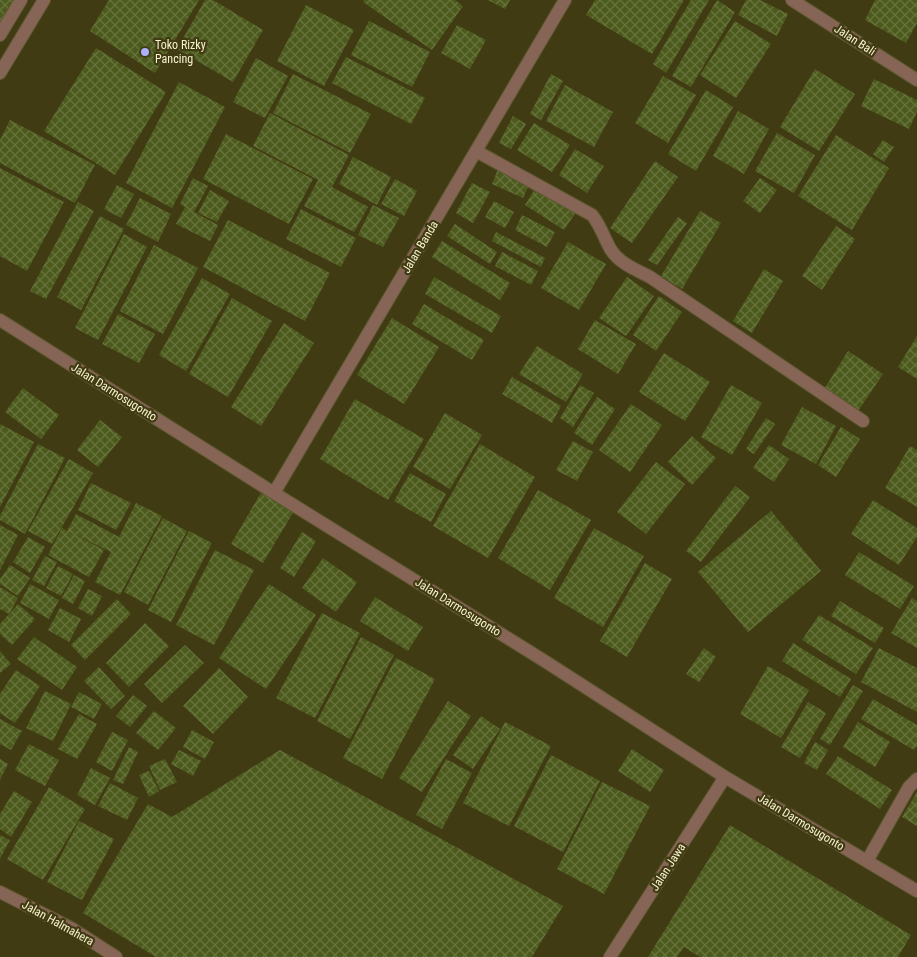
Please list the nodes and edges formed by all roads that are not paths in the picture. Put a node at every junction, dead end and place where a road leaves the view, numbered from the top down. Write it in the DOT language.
graph roads {
  1 [pos="21,0"];
  2 [pos="44,0"];
  3 [pos="565,0"];
  4 [pos="792,0"];
  5 [pos="0,35"];
  6 [pos="0,73"];
  7 [pos="917,80"];
  8 [pos="476,151"];
  9 [pos="0,320"];
  10 [pos="863,421"];
  11 [pos="274,493"];
  12 [pos="726,777"];
  13 [pos="917,779"];
  14 [pos="866,861"];
  15 [pos="917,891"];
  16 [pos="0,892"];
  17 [pos="116,957"];
  18 [pos="610,957"];
  1 -- 5 [label="street"];
  2 -- 6 [label="street"];
  3 -- 8 [label="street, Jalan Banda"];
  4 -- 7 [label="street, Jalan Bali"];
  8 -- 10 [label="street"];
  8 -- 11 [label="street, Jalan Banda"];
  9 -- 11 [label="street, Jalan Darmosugonto"];
  11 -- 12 [label="street, Jalan Darmosugonto"];
  12 -- 14 [label="street, Jalan Darmosugonto"];
  12 -- 18 [label="street, Jalan Jawa"];
  13 -- 14 [label="street"];
  14 -- 15 [label="street, Jalan Darmosugonto"];
  16 -- 17 [label="street, Jalan Halmahera"];
}
